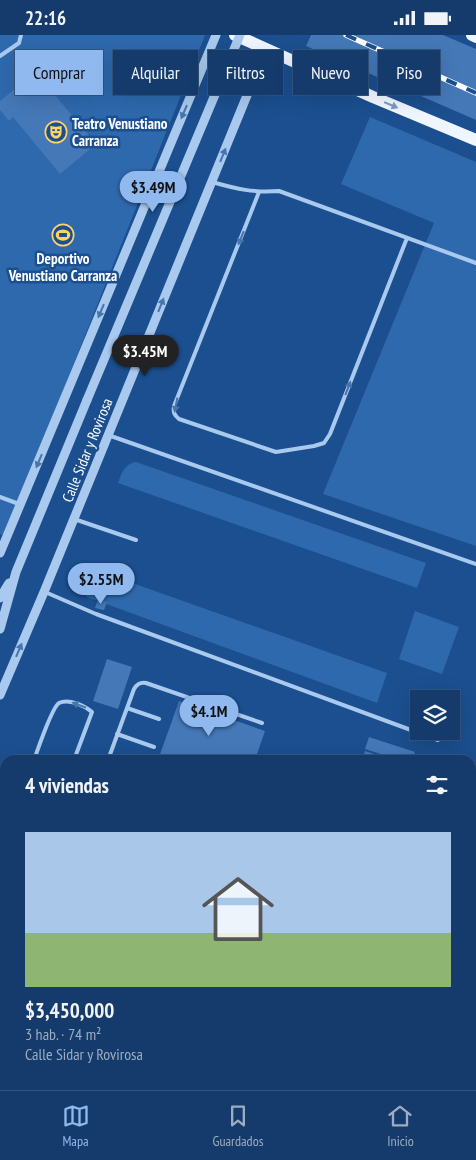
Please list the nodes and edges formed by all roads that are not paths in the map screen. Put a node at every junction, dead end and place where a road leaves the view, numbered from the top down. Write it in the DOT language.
graph roads {
  1 [pos="21,35"];
  2 [pos="216,35"];
  3 [pos="235,35"];
  4 [pos="240,35"];
  5 [pos="472,35"];
  6 [pos="476,37"];
  7 [pos="266,49"];
  8 [pos="0,56"];
  9 [pos="476,140"];
  10 [pos="212,182"];
  11 [pos="259,192"];
  12 [pos="407,238"];
  13 [pos="476,263"];
  14 [pos="108,435"];
  15 [pos="0,497"];
  16 [pos="20,505"];
  17 [pos="74,519"];
  18 [pos="136,540"];
  19 [pos="0,553"];
  20 [pos="476,565"];
  21 [pos="16,572"];
  22 [pos="44,592"];
  23 [pos="0,598"];
  24 [pos="0,629"];
  25 [pos="0,695"];
  26 [pos="127,708"];
  27 [pos="159,719"];
  28 [pos="262,723"];
  29 [pos="410,730"];
  30 [pos="117,734"];
  31 [pos="154,747"];
  32 [pos="36,755"];
  33 [pos="76,755"];
  34 [pos="110,755"];
  1 -- 8 [label="lane"];
  2 -- 16 [label="street, one-way"];
  3 -- 7 [label="main road"];
  4 -- 21 [label="street, Calle Sidar y Rovirosa, bridge"];
  5 -- 6 [label="main road"];
  7 -- 9 [label="main road, one-way"];
  10 -- 7 [label="street, Calle Sidar y Rovirosa, one-way"];
  10 -- 11 [label="lane"];
  14 -- 10 [label="street, Calle Sidar y Rovirosa, one-way"];
  11 -- 12 [label="lane"];
  11 -- 12 [label="lane, one-way"];
  12 -- 13 [label="lane"];
  14 -- 17 [label="street, Calle Sidar y Rovirosa"];
  14 -- 20 [label="lane"];
  15 -- 16 [label="lane"];
  16 -- 19 [label="street"];
  17 -- 18 [label="lane"];
  17 -- 22 [label="street, Calle Sidar y Rovirosa"];
  21 -- 23 [label="street"];
  21 -- 24 [label="street"];
  25 -- 22 [label="street, Calle Sidar y Rovirosa, one-way"];
  22 -- 29 [label="lane"];
  26 -- 27 [label="lane"];
  26 -- 28 [label="lane"];
  26 -- 30 [label="lane"];
  30 -- 31 [label="lane"];
  30 -- 34 [label="lane"];
  33 -- 32 [label="lane, one-way"];
}
